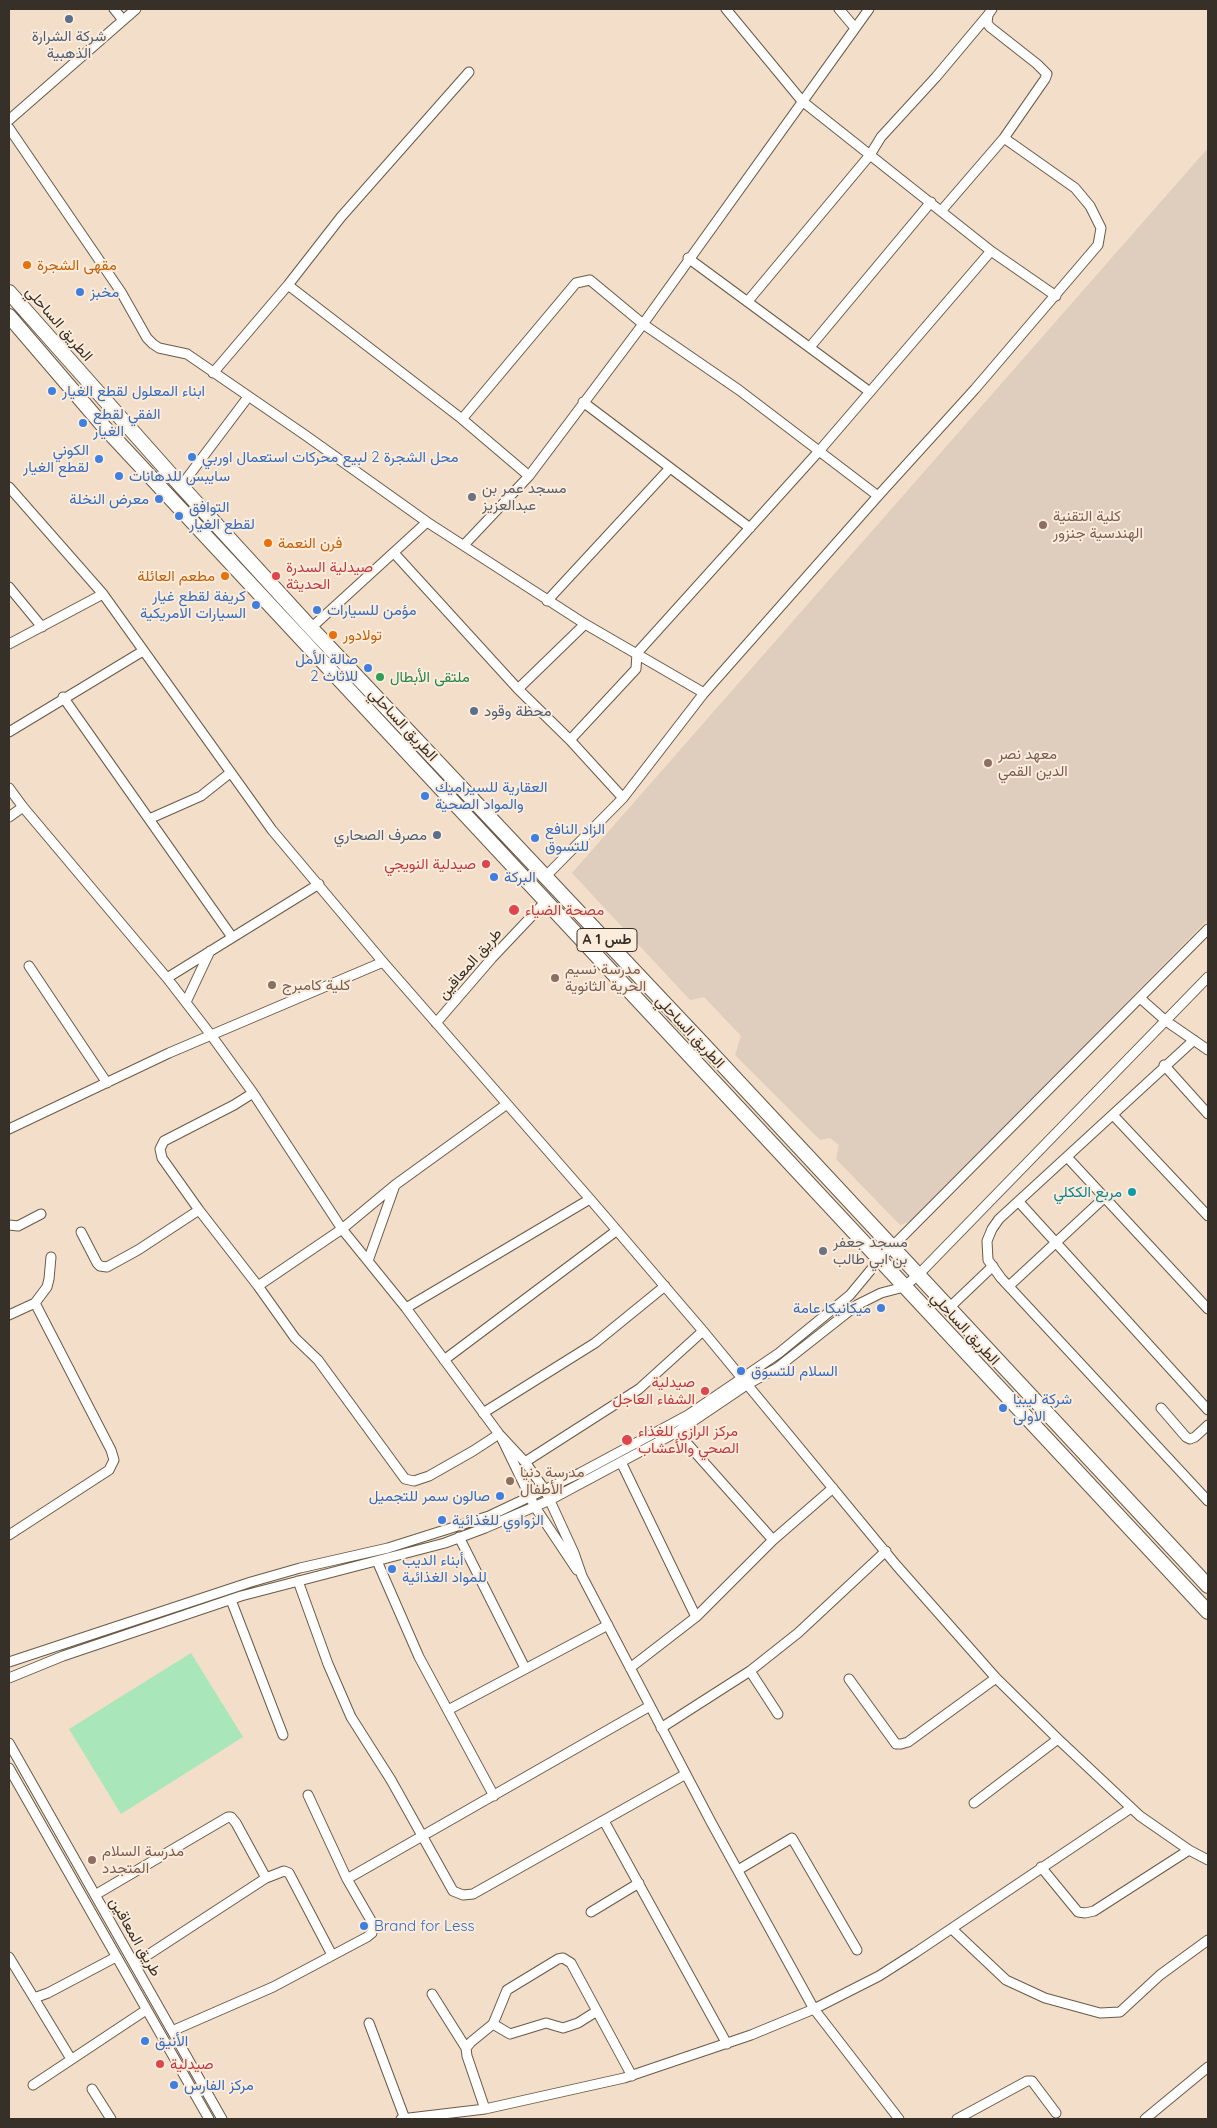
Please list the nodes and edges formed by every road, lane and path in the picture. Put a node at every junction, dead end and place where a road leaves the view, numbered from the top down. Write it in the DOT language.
graph roads {
  1 [pos="114,9"];
  2 [pos="136,9"];
  3 [pos="726,9"];
  4 [pos="839,9"];
  5 [pos="869,9"];
  6 [pos="990,12"];
  7 [pos="123,20"];
  8 [pos="855,28"];
  9 [pos="469,72"];
  10 [pos="802,101"];
  11 [pos="9,120"];
  12 [pos="9,128"];
  13 [pos="1004,138"];
  14 [pos="870,155"];
  15 [pos="930,202"];
  16 [pos="942,210"];
  17 [pos="991,251"];
  18 [pos="688,258"];
  19 [pos="288,285"];
  20 [pos="9,292"];
  21 [pos="1056,296"];
  22 [pos="748,301"];
  23 [pos="9,316"];
  24 [pos="643,324"];
  25 [pos="810,346"];
  26 [pos="213,373"];
  27 [pos="870,392"];
  28 [pos="248,397"];
  29 [pos="583,402"];
  30 [pos="462,419"];
  31 [pos="820,450"];
  32 [pos="670,468"];
  33 [pos="529,476"];
  34 [pos="181,486"];
  35 [pos="9,487"];
  36 [pos="878,496"];
  37 [pos="427,522"];
  38 [pos="750,528"];
  39 [pos="464,545"];
  40 [pos="394,553"];
  41 [pos="9,587"];
  42 [pos="103,594"];
  43 [pos="547,601"];
  44 [pos="585,624"];
  45 [pos="42,628"];
  46 [pos="311,628"];
  47 [pos="9,644"];
  48 [pos="143,651"];
  49 [pos="637,653"];
  50 [pos="518,689"];
  51 [pos="704,692"];
  52 [pos="63,697"];
  53 [pos="9,732"];
  54 [pos="570,740"];
  55 [pos="230,773"];
  56 [pos="9,788"];
  57 [pos="622,798"];
  58 [pos="23,807"];
  59 [pos="9,817"];
  60 [pos="149,819"];
  61 [pos="546,876"];
  62 [pos="319,884"];
  63 [pos="545,902"];
  64 [pos="1208,929"];
  65 [pos="232,937"];
  66 [pos="210,951"];
  67 [pos="383,962"];
  68 [pos="30,966"];
  69 [pos="1208,977"];
  70 [pos="167,978"];
  71 [pos="1140,998"];
  72 [pos="186,1002"];
  73 [pos="1166,1021"];
  74 [pos="436,1023"];
  75 [pos="211,1035"];
  76 [pos="1194,1040"];
  77 [pos="1208,1050"];
  78 [pos="1164,1065"];
  79 [pos="107,1083"];
  80 [pos="253,1093"];
  81 [pos="507,1104"];
  82 [pos="1208,1114"];
  83 [pos="1113,1115"];
  84 [pos="9,1129"];
  85 [pos="1067,1156"];
  86 [pos="395,1185"];
  87 [pos="1105,1197"];
  88 [pos="590,1199"];
  89 [pos="1019,1202"];
  90 [pos="198,1210"];
  91 [pos="41,1214"];
  92 [pos="1208,1216"];
  93 [pos="9,1225"];
  94 [pos="342,1229"];
  95 [pos="616,1230"];
  96 [pos="81,1232"];
  97 [pos="1057,1242"];
  98 [pos="894,1246"];
  99 [pos="51,1257"];
  100 [pos="879,1260"];
  101 [pos="368,1261"];
  102 [pos="993,1266"];
  103 [pos="919,1274"];
  104 [pos="258,1286"];
  105 [pos="665,1286"];
  106 [pos="1009,1286"];
  107 [pos="904,1287"];
  108 [pos="35,1303"];
  109 [pos="950,1307"];
  110 [pos="406,1308"];
  111 [pos="1208,1309"];
  112 [pos="9,1315"];
  113 [pos="703,1332"];
  114 [pos="444,1360"];
  115 [pos="745,1381"];
  116 [pos="1161,1408"];
  117 [pos="1208,1408"];
  118 [pos="483,1413"];
  119 [pos="1208,1425"];
  120 [pos="677,1432"];
  121 [pos="500,1435"];
  122 [pos="525,1462"];
  123 [pos="621,1462"];
  124 [pos="833,1488"];
  125 [pos="545,1490"];
  126 [pos="530,1497"];
  127 [pos="550,1500"];
  128 [pos="1208,1501"];
  129 [pos="534,1507"];
  130 [pos="9,1535"];
  131 [pos="459,1537"];
  132 [pos="772,1540"];
  133 [pos="886,1551"];
  134 [pos="377,1561"];
  135 [pos="582,1576"];
  136 [pos="298,1581"];
  137 [pos="1208,1586"];
  138 [pos="231,1600"];
  139 [pos="1208,1612"];
  140 [pos="696,1617"];
  141 [pos="608,1625"];
  142 [pos="9,1662"];
  143 [pos="525,1668"];
  144 [pos="630,1668"];
  145 [pos="750,1671"];
  146 [pos="9,1678"];
  147 [pos="996,1678"];
  148 [pos="849,1679"];
  149 [pos="650,1706"];
  150 [pos="448,1710"];
  151 [pos="778,1714"];
  152 [pos="661,1728"];
  153 [pos="283,1735"];
  154 [pos="1058,1739"];
  155 [pos="9,1743"];
  156 [pos="9,1768"];
  157 [pos="686,1774"];
  158 [pos="308,1795"];
  159 [pos="494,1796"];
  160 [pos="974,1803"];
  161 [pos="1131,1808"];
  162 [pos="604,1821"];
  163 [pos="423,1836"];
  164 [pos="1189,1850"];
  165 [pos="1208,1860"];
  166 [pos="1040,1867"];
  167 [pos="738,1870"];
  168 [pos="266,1878"];
  169 [pos="347,1878"];
  170 [pos="639,1883"];
  171 [pos="94,1895"];
  172 [pos="591,1912"];
  173 [pos="952,1929"];
  174 [pos="1208,1940"];
  175 [pos="857,1950"];
  176 [pos="332,1955"];
  177 [pos="9,1957"];
  178 [pos="116,1957"];
  179 [pos="134,1964"];
  180 [pos="432,1994"];
  181 [pos="34,1998"];
  182 [pos="814,2009"];
  183 [pos="146,2010"];
  184 [pos="598,2010"];
  185 [pos="368,2023"];
  186 [pos="493,2024"];
  187 [pos="172,2032"];
  188 [pos="727,2044"];
  189 [pos="466,2048"];
  190 [pos="71,2059"];
  191 [pos="1208,2067"];
  192 [pos="632,2076"];
  193 [pos="33,2085"];
  194 [pos="92,2089"];
  195 [pos="485,2109"];
  196 [pos="1056,2113"];
  197 [pos="207,2118"];
  198 [pos="1149,2118"];
  199 [pos="111,2119"];
  200 [pos="222,2119"];
  201 [pos="403,2119"];
  202 [pos="899,2119"];
  203 [pos="957,2119"];
  1 -- 7 [label="street"];
  2 -- 7 [label="street"];
  3 -- 10 [label="street"];
  4 -- 8 [label="street"];
  5 -- 8 [label="street"];
  6 -- 13 [label="street"];
  6 -- 14 [label="street"];
  7 -- 11 [label="street"];
  8 -- 10 [label="street"];
  9 -- 19 [label="street"];
  10 -- 14 [label="street"];
  10 -- 18 [label="street"];
  12 -- 26 [label="street"];
  13 -- 16 [label="street"];
  13 -- 21 [label="street"];
  14 -- 15 [label="street"];
  14 -- 22 [label="street"];
  15 -- 16 [label="street"];
  15 -- 25 [label="street"];
  16 -- 17 [label="street"];
  17 -- 21 [label="street"];
  17 -- 27 [label="street"];
  18 -- 22 [label="street"];
  18 -- 24 [label="street"];
  19 -- 26 [label="street"];
  19 -- 30 [label="street"];
  20 -- 34 [label="highway, الطريق الساحلي / A 1 طس"];
  21 -- 36 [label="street"];
  22 -- 25 [label="street"];
  23 -- 63 [label="highway, الطريق الساحلي / A 1 طس"];
  24 -- 29 [label="street"];
  24 -- 30 [label="street"];
  24 -- 31 [label="street"];
  25 -- 27 [label="street"];
  26 -- 28 [label="street"];
  27 -- 31 [label="street"];
  28 -- 34 [label="street"];
  28 -- 37 [label="street"];
  29 -- 32 [label="street"];
  29 -- 33 [label="street"];
  30 -- 33 [label="street"];
  31 -- 36 [label="street"];
  31 -- 38 [label="street"];
  32 -- 38 [label="street"];
  32 -- 43 [label="street"];
  33 -- 39 [label="street"];
  34 -- 46 [label="highway, الطريق الساحلي / A 1 طس"];
  35 -- 42 [label="street"];
  36 -- 51 [label="street"];
  37 -- 39 [label="street"];
  37 -- 40 [label="street"];
  38 -- 49 [label="street"];
  39 -- 43 [label="street"];
  40 -- 46 [label="street"];
  40 -- 50 [label="street"];
  41 -- 45 [label="street"];
  42 -- 45 [label="street"];
  42 -- 48 [label="street"];
  43 -- 44 [label="street"];
  44 -- 49 [label="street"];
  44 -- 50 [label="street"];
  45 -- 47 [label="street"];
  46 -- 61 [label="highway, الطريق الساحلي / A 1 طس"];
  48 -- 52 [label="street"];
  48 -- 55 [label="street"];
  49 -- 51 [label="street"];
  49 -- 54 [label="street"];
  50 -- 54 [label="street"];
  51 -- 57 [label="street"];
  52 -- 53 [label="street"];
  52 -- 60 [label="street"];
  54 -- 57 [label="street"];
  55 -- 60 [label="street"];
  55 -- 62 [label="street"];
  56 -- 58 [label="street"];
  57 -- 61 [label="street"];
  58 -- 59 [label="street"];
  58 -- 70 [label="street"];
  60 -- 65 [label="street"];
  61 -- 98 [label="highway, الطريق الساحلي / A 1 طس"];
  62 -- 65 [label="street"];
  62 -- 67 [label="street"];
  63 -- 74 [label="street, طريق المعاقين"];
  63 -- 100 [label="highway, الطريق الساحلي / A 1 طس"];
  64 -- 71 [label="street"];
  65 -- 66 [label="street"];
  66 -- 70 [label="street"];
  66 -- 72 [label="street"];
  67 -- 74 [label="street"];
  67 -- 75 [label="street"];
  68 -- 79 [label="street"];
  69 -- 73 [label="street"];
  70 -- 72 [label="street"];
  71 -- 73 [label="street"];
  71 -- 98 [label="street"];
  72 -- 75 [label="street"];
  73 -- 76 [label="street"];
  73 -- 103 [label="street"];
  74 -- 81 [label="street"];
  75 -- 79 [label="street"];
  75 -- 80 [label="street"];
  76 -- 77 [label="street"];
  76 -- 78 [label="street"];
  78 -- 82 [label="street"];
  78 -- 83 [label="street"];
  79 -- 84 [label="street"];
  80 -- 90 [label="street"];
  80 -- 94 [label="street"];
  81 -- 86 [label="street"];
  81 -- 88 [label="street"];
  83 -- 85 [label="street"];
  83 -- 92 [label="street"];
  85 -- 87 [label="street"];
  85 -- 89 [label="street"];
  86 -- 94 [label="street"];
  86 -- 101 [label="street"];
  87 -- 97 [label="street"];
  87 -- 111 [label="street"];
  88 -- 95 [label="street"];
  88 -- 110 [label="street"];
  89 -- 97 [label="street"];
  89 -- 102 [label="street"];
  90 -- 96 [label="street"];
  90 -- 104 [label="street"];
  91 -- 93 [label="street"];
  94 -- 101 [label="street"];
  94 -- 104 [label="street"];
  95 -- 105 [label="street"];
  95 -- 114 [label="street"];
  97 -- 106 [label="street"];
  97 -- 117 [label="street"];
  98 -- 100 [label="street"];
  98 -- 103 [label="highway, الطريق الساحلي / A 1 طس"];
  99 -- 108 [label="street"];
  100 -- 107 [label="highway, الطريق الساحلي / A 1 طس"];
  100 -- 115 [label="street"];
  101 -- 110 [label="street"];
  102 -- 106 [label="street"];
  102 -- 109 [label="street"];
  103 -- 107 [label="street"];
  103 -- 109 [label="highway, الطريق الساحلي / A 1 طس"];
  104 -- 121 [label="street"];
  105 -- 113 [label="street"];
  105 -- 118 [label="street"];
  106 -- 128 [label="street"];
  107 -- 115 [label="street"];
  107 -- 139 [label="highway, الطريق الساحلي / A 1 طس"];
  108 -- 112 [label="street"];
  108 -- 130 [label="street"];
  109 -- 137 [label="highway, الطريق الساحلي / A 1 طس"];
  110 -- 114 [label="street"];
  113 -- 115 [label="street"];
  113 -- 122 [label="street"];
  114 -- 118 [label="street"];
  115 -- 120 [label="street"];
  115 -- 124 [label="street"];
  115 -- 125 [label="street"];
  116 -- 119 [label="street"];
  118 -- 121 [label="street"];
  120 -- 123 [label="street"];
  120 -- 132 [label="street"];
  121 -- 122 [label="street"];
  121 -- 126 [label="street"];
  122 -- 125 [label="street"];
  123 -- 127 [label="street"];
  123 -- 140 [label="street"];
  124 -- 132 [label="street"];
  124 -- 133 [label="street"];
  125 -- 126 [label="street"];
  125 -- 127 [label="street"];
  126 -- 129 [label="street"];
  126 -- 142 [label="street"];
  127 -- 129 [label="street"];
  127 -- 135 [label="street"];
  129 -- 131 [label="street"];
  129 -- 135 [label="street"];
  131 -- 134 [label="street"];
  131 -- 143 [label="street"];
  132 -- 140 [label="street"];
  133 -- 145 [label="street"];
  133 -- 147 [label="street"];
  134 -- 136 [label="street"];
  134 -- 150 [label="street"];
  135 -- 141 [label="street"];
  136 -- 138 [label="street"];
  136 -- 163 [label="street"];
  138 -- 146 [label="street"];
  138 -- 153 [label="street"];
  140 -- 144 [label="street"];
  141 -- 143 [label="street"];
  141 -- 144 [label="street"];
  143 -- 150 [label="street"];
  144 -- 149 [label="street"];
  145 -- 151 [label="street"];
  145 -- 152 [label="street"];
  147 -- 148 [label="street"];
  147 -- 154 [label="street"];
  149 -- 152 [label="street"];
  149 -- 159 [label="street"];
  150 -- 159 [label="street"];
  152 -- 157 [label="street"];
  154 -- 160 [label="street"];
  154 -- 161 [label="street"];
  155 -- 171 [label="street, طريق المعاقين"];
  156 -- 178 [label="street, طريق المعاقين"];
  157 -- 162 [label="street"];
  157 -- 167 [label="street"];
  158 -- 169 [label="street"];
  159 -- 163 [label="street"];
  161 -- 164 [label="street"];
  161 -- 166 [label="street"];
  162 -- 163 [label="street"];
  162 -- 170 [label="street"];
  163 -- 169 [label="street"];
  164 -- 165 [label="street"];
  164 -- 166 [label="street"];
  166 -- 173 [label="street"];
  167 -- 175 [label="street"];
  167 -- 182 [label="street"];
  168 -- 171 [label="street"];
  168 -- 176 [label="street"];
  168 -- 179 [label="street"];
  169 -- 176 [label="street"];
  170 -- 172 [label="street"];
  170 -- 188 [label="street"];
  171 -- 179 [label="street, طريق المعاقين"];
  173 -- 174 [label="street"];
  173 -- 182 [label="street"];
  176 -- 187 [label="street"];
  177 -- 181 [label="street"];
  178 -- 181 [label="street"];
  178 -- 183 [label="street, طريق المعاقين"];
  179 -- 187 [label="street, طريق المعاقين"];
  180 -- 189 [label="street"];
  181 -- 190 [label="street"];
  182 -- 188 [label="street"];
  182 -- 202 [label="street"];
  183 -- 190 [label="street"];
  183 -- 197 [label="street, طريق المعاقين"];
  184 -- 186 [label="street"];
  184 -- 186 [label="street"];
  184 -- 192 [label="street"];
  185 -- 201 [label="street"];
  186 -- 189 [label="street"];
  187 -- 200 [label="street, طريق المعاقين"];
  188 -- 192 [label="street"];
  189 -- 195 [label="street"];
  190 -- 193 [label="street"];
  191 -- 198 [label="street"];
  192 -- 195 [label="street"];
  194 -- 199 [label="street"];
  195 -- 201 [label="street"];
  196 -- 203 [label="street"];
}
